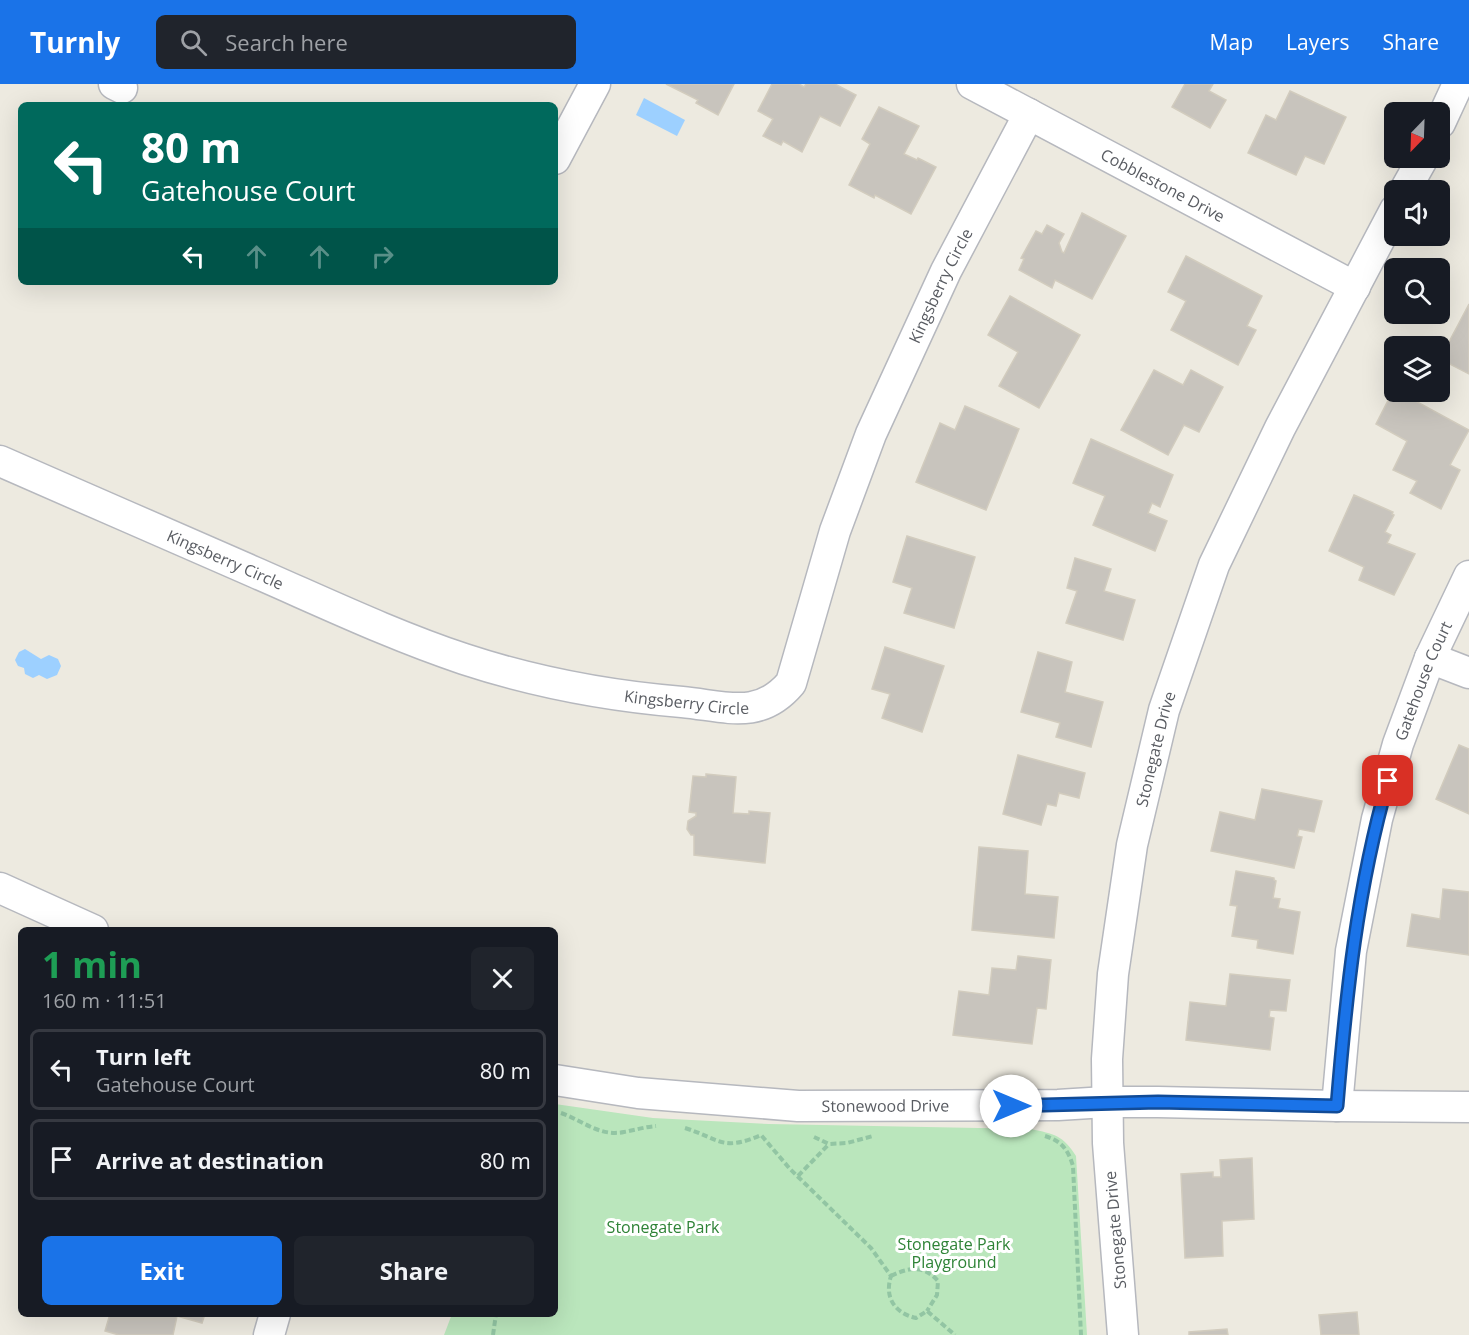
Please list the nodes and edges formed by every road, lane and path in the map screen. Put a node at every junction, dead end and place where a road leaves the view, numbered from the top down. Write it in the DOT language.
graph roads {
  1 [pos="595,84"];
  2 [pos="972,84"];
  3 [pos="1458,84"];
  4 [pos="1450,102"];
  5 [pos="1029,114"];
  6 [pos="558,153"];
  7 [pos="1384,231"];
  8 [pos="1355,287"];
  9 [pos="0,461"];
  10 [pos="1469,576"];
  11 [pos="1430,658"];
  12 [pos="1469,673"];
  13 [pos="3,896"];
  14 [pos="85,927"];
  15 [pos="558,1080"];
  16 [pos="1106,1102"];
  17 [pos="1337,1106"];
  18 [pos="1469,1107"];
  19 [pos="558,1111"];
  20 [pos="675,1125"];
  21 [pos="662,1126"];
  22 [pos="771,1131"];
  23 [pos="1039,1134"];
  24 [pos="761,1135"];
  25 [pos="879,1135"];
  26 [pos="812,1136"];
  27 [pos="829,1144"];
  28 [pos="798,1176"];
  29 [pos="891,1276"];
  30 [pos="927,1311"];
  31 [pos="273,1317"];
  32 [pos="496,1317"];
  33 [pos="269,1335"];
  34 [pos="493,1335"];
  35 [pos="955,1335"];
  36 [pos="1081,1335"];
  37 [pos="1123,1335"];
  1 -- 6 [label="street"];
  2 -- 5 [label="street, Cobblestone Drive"];
  3 -- 4 [label="street"];
  5 -- 8 [label="street, Cobblestone Drive"];
  5 -- 9 [label="street, Kingsberry Circle"];
  7 -- 8 [label="street, Stonegate Drive"];
  8 -- 16 [label="street, Stonegate Drive"];
  10 -- 11 [label="street, Gatehouse Court"];
  11 -- 12 [label="street"];
  11 -- 17 [label="street, Gatehouse Court"];
  13 -- 14 [label="street"];
  15 -- 16 [label="street, Stonewood Drive"];
  16 -- 17 [label="street, Stonewood Drive"];
  16 -- 37 [label="street, Stonegate Drive"];
  17 -- 18 [label="street, Stonewood Drive"];
  19 -- 21 [label="path"];
  20 -- 24 [label="path"];
  22 -- 24 [label="path"];
  23 -- 36 [label="path"];
  24 -- 28 [label="path"];
  25 -- 27 [label="path"];
  26 -- 27 [label="path"];
  27 -- 28 [label="path"];
  28 -- 29 [label="path"];
  29 -- 30 [label="path"];
  29 -- 30 [label="path"];
  30 -- 35 [label="path"];
  31 -- 33 [label="street"];
  32 -- 34 [label="path"];
}
